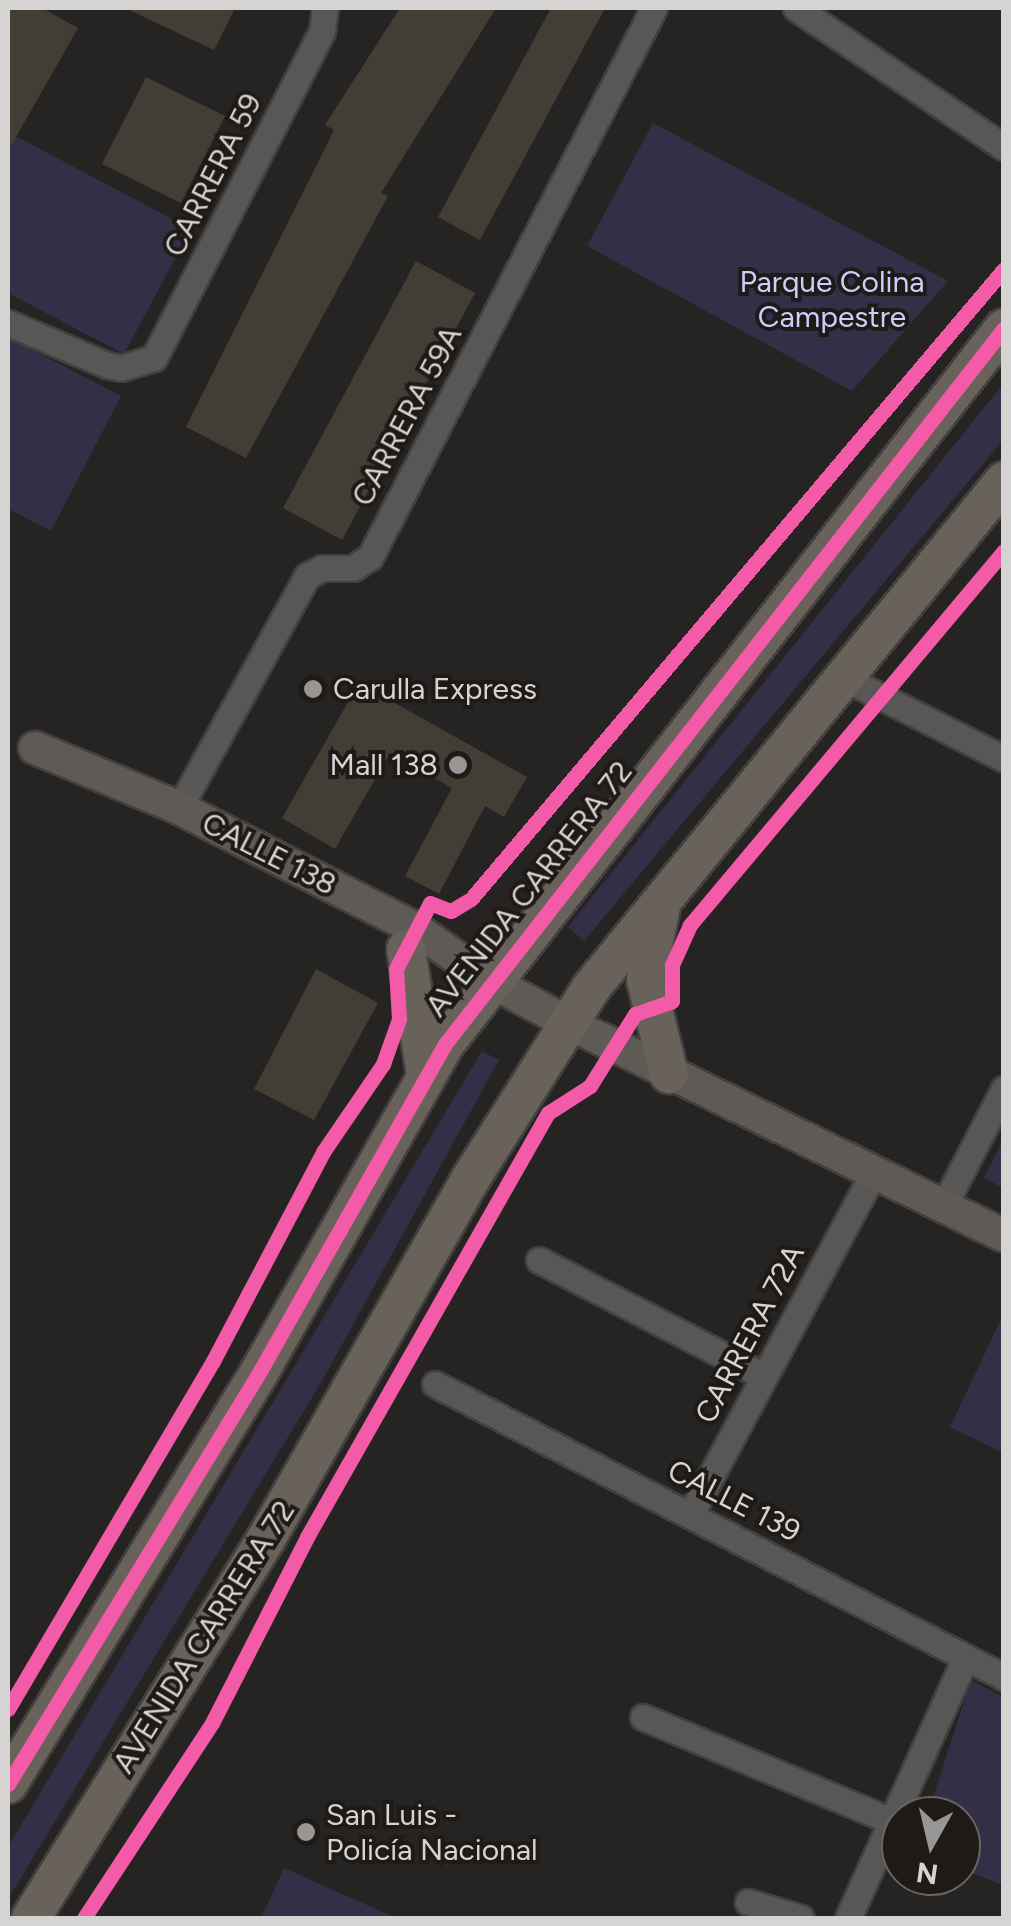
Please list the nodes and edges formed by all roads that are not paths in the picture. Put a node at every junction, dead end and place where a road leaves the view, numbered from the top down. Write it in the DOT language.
graph roads {
  1 [pos="326,8"];
  2 [pos="654,8"];
  3 [pos="796,8"];
  4 [pos="1004,147"];
  5 [pos="8,324"];
  6 [pos="1004,328"];
  7 [pos="1004,481"];
  8 [pos="842,677"];
  9 [pos="21,741"];
  10 [pos="1004,759"];
  11 [pos="179,808"];
  12 [pos="665,894"];
  13 [pos="406,949"];
  14 [pos="490,982"];
  15 [pos="568,1024"];
  16 [pos="670,1074"];
  17 [pos="426,1075"];
  18 [pos="1004,1088"];
  19 [pos="782,1130"];
  20 [pos="868,1183"];
  21 [pos="944,1205"];
  22 [pos="1004,1236"];
  23 [pos="1004,1251"];
  24 [pos="539,1260"];
  25 [pos="764,1376"];
  26 [pos="436,1384"];
  27 [pos="690,1515"];
  28 [pos="966,1657"];
  29 [pos="1004,1677"];
  30 [pos="643,1718"];
  31 [pos="8,1784"];
  32 [pos="903,1796"];
  33 [pos="881,1815"];
  34 [pos="881,1844"];
  35 [pos="748,1902"];
  36 [pos="31,1918"];
  37 [pos="800,1918"];
  38 [pos="848,1918"];
  1 -- 5 [label="street, CARRERA 59"];
  2 -- 11 [label="street, CARRERA 59A"];
  3 -- 4 [label="street"];
  6 -- 14 [label="highway, AVENIDA CARRERA 72"];
  7 -- 8 [label="highway, AVENIDA CARRERA 72"];
  8 -- 10 [label="street"];
  8 -- 12 [label="highway, AVENIDA CARRERA 72"];
  9 -- 11 [label="main road, CALLE 138"];
  9 -- 13 [label="main road, CALLE 138"];
  11 -- 14 [label="main road, CALLE 138"];
  12 -- 15 [label="highway, AVENIDA CARRERA 72"];
  12 -- 16 [label="highway"];
  13 -- 14 [label="main road, CALLE 138"];
  13 -- 17 [label="highway"];
  14 -- 15 [label="main road, CALLE 138"];
  14 -- 17 [label="highway, AVENIDA CARRERA 72"];
  15 -- 16 [label="main road, CALLE 138"];
  15 -- 36 [label="highway, AVENIDA CARRERA 72"];
  16 -- 19 [label="main road, CALLE 138"];
  17 -- 31 [label="highway, AVENIDA CARRERA 72"];
  18 -- 21 [label="street"];
  19 -- 20 [label="main road, CALLE 138"];
  19 -- 21 [label="main road, CALLE 138"];
  20 -- 23 [label="main road, CALLE 138"];
  20 -- 25 [label="street, CARRERA 72A"];
  21 -- 22 [label="main road, CALLE 138"];
  24 -- 25 [label="street"];
  25 -- 27 [label="street, CARRERA 72A"];
  26 -- 27 [label="street, CALLE 139"];
  27 -- 28 [label="street, CALLE 139"];
  28 -- 29 [label="street, CALLE 139"];
  28 -- 32 [label="street"];
  30 -- 33 [label="street"];
  34 -- 38 [label="street"];
  35 -- 37 [label="street"];
}
